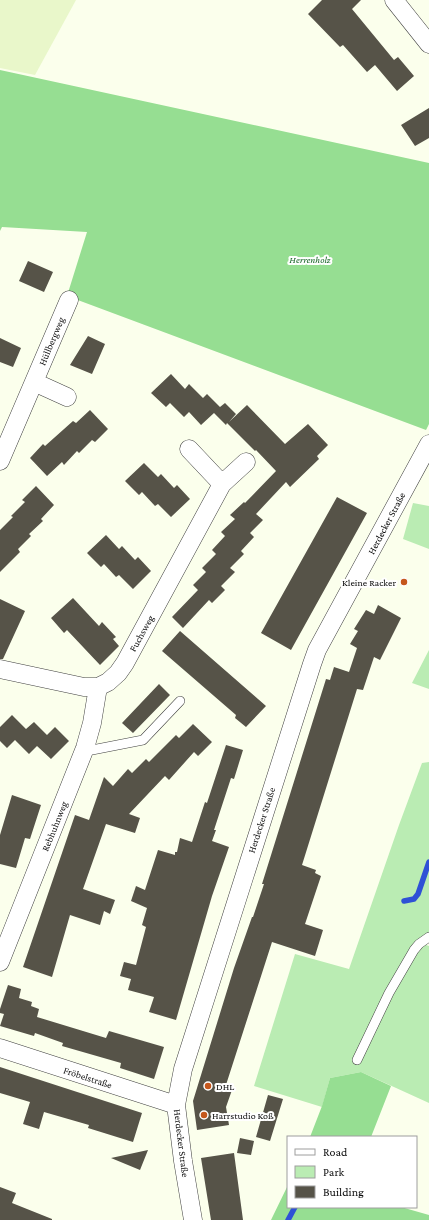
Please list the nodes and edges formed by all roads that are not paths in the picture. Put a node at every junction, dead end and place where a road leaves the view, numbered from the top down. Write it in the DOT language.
graph roads {
  1 [pos="394,0"];
  2 [pos="429,44"];
  3 [pos="69,300"];
  4 [pos="34,382"];
  5 [pos="67,397"];
  6 [pos="429,444"];
  7 [pos="189,449"];
  8 [pos="0,461"];
  9 [pos="246,462"];
  10 [pos="222,484"];
  11 [pos="0,670"];
  12 [pos="98,687"];
  13 [pos="180,701"];
  14 [pos="85,748"];
  15 [pos="429,937"];
  16 [pos="0,962"];
  17 [pos="0,1048"];
  18 [pos="357,1060"];
  19 [pos="176,1106"];
  20 [pos="193,1220"];
  1 -- 2 [label="street"];
  3 -- 4 [label="street, Hüllbergweg"];
  4 -- 5 [label="street"];
  4 -- 8 [label="street, Hüllbergweg"];
  6 -- 19 [label="street, Herdecker Straße"];
  7 -- 10 [label="street"];
  9 -- 10 [label="street, Fuchsweg"];
  10 -- 12 [label="street, Fuchsweg"];
  11 -- 12 [label="street"];
  12 -- 14 [label="street, Rebhuhnweg"];
  13 -- 14 [label="lane"];
  14 -- 16 [label="street, Rebhuhnweg"];
  15 -- 18 [label="lane"];
  17 -- 19 [label="street, Fröbelstraße"];
  19 -- 20 [label="street, Herdecker Straße"];
}
